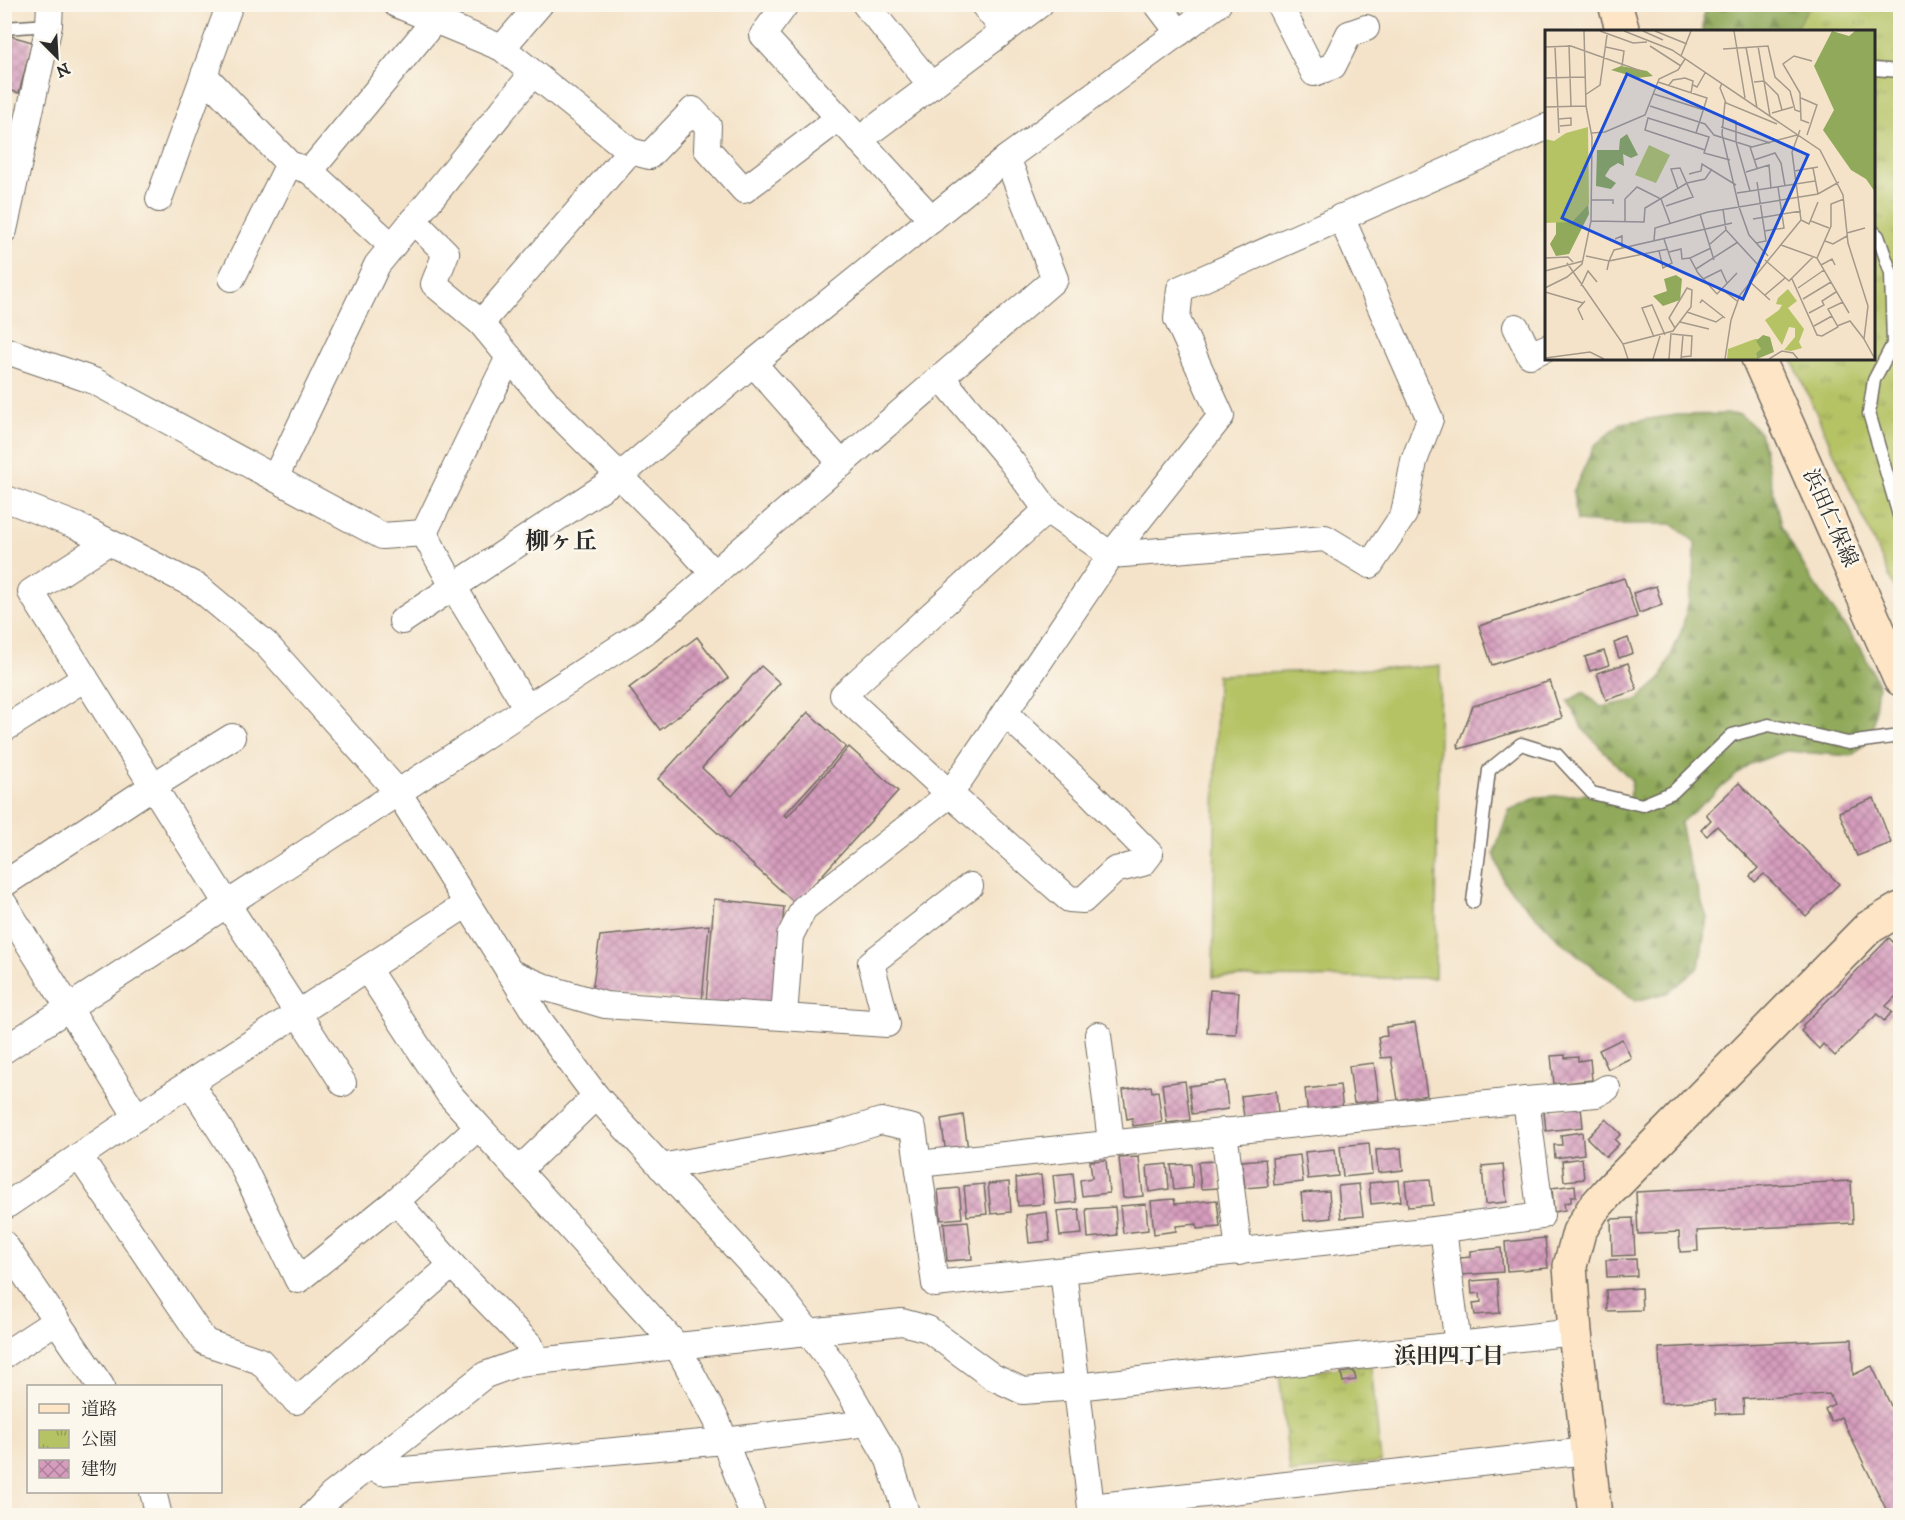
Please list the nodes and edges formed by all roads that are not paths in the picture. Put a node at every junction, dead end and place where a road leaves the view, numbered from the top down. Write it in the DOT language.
graph roads {
  1 [pos="396,4"];
  2 [pos="540,4"];
  3 [pos="786,4"];
  4 [pos="865,4"];
  5 [pos="983,4"];
  6 [pos="1040,4"];
  7 [pos="1157,4"];
  8 [pos="1218,4"];
  9 [pos="1279,4"];
  10 [pos="1615,4"];
  11 [pos="226,5"];
  12 [pos="50,15"];
  13 [pos="435,20"];
  14 [pos="4,28"];
  15 [pos="1366,28"];
  16 [pos="1004,30"];
  17 [pos="1622,30"];
  18 [pos="1179,33"];
  19 [pos="502,48"];
  20 [pos="1875,69"];
  21 [pos="1900,70"];
  22 [pos="533,73"];
  23 [pos="204,75"];
  24 [pos="932,86"];
  25 [pos="839,118"];
  26 [pos="1545,127"];
  27 [pos="860,140"];
  28 [pos="630,151"];
  29 [pos="1007,158"];
  30 [pos="300,167"];
  31 [pos="10,176"];
  32 [pos="159,199"];
  33 [pos="1341,217"];
  34 [pos="932,219"];
  35 [pos="413,220"];
  36 [pos="4,230"];
  37 [pos="1875,233"];
  38 [pos="392,246"];
  39 [pos="232,278"];
  40 [pos="481,323"];
  41 [pos="1516,327"];
  42 [pos="1545,348"];
  43 [pos="4,350"];
  44 [pos="509,357"];
  45 [pos="1759,360"];
  46 [pos="753,363"];
  47 [pos="942,377"];
  48 [pos="842,464"];
  49 [pos="620,476"];
  50 [pos="275,478"];
  51 [pos="4,498"];
  52 [pos="1047,510"];
  53 [pos="1900,519"];
  54 [pos="424,533"];
  55 [pos="108,542"];
  56 [pos="1111,555"];
  57 [pos="714,574"];
  58 [pos="454,588"];
  59 [pos="402,621"];
  60 [pos="85,678"];
  61 [pos="1900,680"];
  62 [pos="527,708"];
  63 [pos="1005,713"];
  64 [pos="4,729"];
  65 [pos="1900,736"];
  66 [pos="232,737"];
  67 [pos="153,786"];
  68 [pos="398,792"];
  69 [pos="950,794"];
  70 [pos="4,885"];
  71 [pos="969,886"];
  72 [pos="1473,902"];
  73 [pos="4,904"];
  74 [pos="227,904"];
  75 [pos="467,904"];
  76 [pos="1900,909"];
  77 [pos="367,969"];
  78 [pos="509,972"];
  79 [pos="70,1007"];
  80 [pos="298,1014"];
  81 [pos="784,1017"];
  82 [pos="1098,1035"];
  83 [pos="4,1050"];
  84 [pos="190,1083"];
  85 [pos="343,1083"];
  86 [pos="1607,1088"];
  87 [pos="596,1096"];
  88 [pos="1526,1100"];
  89 [pos="137,1116"];
  90 [pos="478,1127"];
  91 [pos="1224,1131"];
  92 [pos="1111,1142"];
  93 [pos="79,1156"];
  94 [pos="918,1164"];
  95 [pos="661,1167"];
  96 [pos="518,1171"];
  97 [pos="396,1201"];
  98 [pos="4,1207"];
  99 [pos="1443,1229"];
  100 [pos="4,1244"];
  101 [pos="1239,1252"];
  102 [pos="452,1265"];
  103 [pos="1063,1271"];
  104 [pos="56,1321"];
  105 [pos="808,1332"];
  106 [pos="1575,1332"];
  107 [pos="1458,1345"];
  108 [pos="677,1346"];
  109 [pos="4,1355"];
  110 [pos="536,1361"];
  111 [pos="100,1385"];
  112 [pos="1076,1387"];
  113 [pos="867,1423"];
  114 [pos="724,1441"];
  115 [pos="1587,1451"];
  116 [pos="368,1466"];
  117 [pos="154,1493"];
  118 [pos="1092,1511"];
  119 [pos="159,1515"];
  120 [pos="312,1515"];
  121 [pos="753,1515"];
  122 [pos="908,1515"];
  123 [pos="1595,1515"];
  1 -- 13 [label="street"];
  2 -- 19 [label="street"];
  3 -- 25 [label="street"];
  4 -- 24 [label="street"];
  5 -- 16 [label="street"];
  6 -- 16 [label="street"];
  7 -- 18 [label="street"];
  8 -- 18 [label="street"];
  9 -- 15 [label="street"];
  10 -- 17 [label="street"];
  11 -- 23 [label="street"];
  12 -- 14 [label="lane"];
  12 -- 31 [label="street"];
  13 -- 19 [label="street"];
  13 -- 30 [label="street"];
  16 -- 24 [label="street"];
  18 -- 29 [label="street"];
  19 -- 22 [label="street"];
  20 -- 21 [label="lane"];
  22 -- 28 [label="street"];
  22 -- 35 [label="street"];
  23 -- 30 [label="street"];
  23 -- 32 [label="street"];
  24 -- 27 [label="street"];
  25 -- 27 [label="street"];
  25 -- 28 [label="street"];
  26 -- 33 [label="street"];
  27 -- 34 [label="street"];
  28 -- 40 [label="street"];
  29 -- 34 [label="street"];
  29 -- 47 [label="street"];
  30 -- 38 [label="street"];
  30 -- 39 [label="street"];
  31 -- 36 [label="street"];
  33 -- 56 [label="street"];
  33 -- 56 [label="street"];
  34 -- 46 [label="street"];
  35 -- 38 [label="street"];
  35 -- 40 [label="street"];
  37 -- 53 [label="lane"];
  38 -- 50 [label="street"];
  40 -- 44 [label="street"];
  41 -- 42 [label="street"];
  43 -- 50 [label="street"];
  44 -- 49 [label="street"];
  44 -- 54 [label="street"];
  45 -- 61 [label="street, 浜田仁保線"];
  46 -- 48 [label="street"];
  46 -- 49 [label="street"];
  47 -- 48 [label="street"];
  47 -- 52 [label="street"];
  48 -- 57 [label="street"];
  49 -- 57 [label="street"];
  49 -- 58 [label="street"];
  50 -- 54 [label="street"];
  51 -- 55 [label="street"];
  52 -- 56 [label="street"];
  52 -- 69 [label="street"];
  54 -- 58 [label="street"];
  55 -- 60 [label="street"];
  55 -- 68 [label="street"];
  56 -- 63 [label="street"];
  57 -- 62 [label="street"];
  58 -- 59 [label="street"];
  58 -- 62 [label="street"];
  60 -- 64 [label="street"];
  60 -- 67 [label="street"];
  62 -- 68 [label="street"];
  63 -- 69 [label="street"];
  63 -- 69 [label="street"];
  65 -- 72 [label="lane"];
  66 -- 67 [label="street"];
  67 -- 70 [label="street"];
  67 -- 74 [label="street"];
  68 -- 74 [label="street"];
  68 -- 75 [label="street"];
  69 -- 81 [label="street"];
  71 -- 81 [label="street"];
  73 -- 79 [label="street"];
  74 -- 79 [label="street"];
  74 -- 80 [label="street"];
  75 -- 77 [label="street"];
  75 -- 78 [label="street"];
  76 -- 106 [label="street"];
  77 -- 80 [label="street"];
  77 -- 90 [label="street"];
  78 -- 81 [label="street"];
  78 -- 87 [label="street"];
  79 -- 83 [label="street"];
  79 -- 89 [label="street"];
  80 -- 84 [label="street"];
  80 -- 85 [label="street"];
  82 -- 92 [label="street"];
  84 -- 89 [label="street"];
  84 -- 97 [label="street"];
  86 -- 88 [label="street"];
  87 -- 95 [label="street"];
  87 -- 96 [label="street"];
  88 -- 91 [label="street"];
  88 -- 99 [label="street"];
  89 -- 93 [label="street"];
  90 -- 96 [label="street"];
  90 -- 97 [label="street"];
  91 -- 92 [label="street"];
  91 -- 101 [label="street"];
  92 -- 94 [label="street"];
  93 -- 98 [label="street"];
  93 -- 102 [label="street"];
  94 -- 95 [label="street"];
  94 -- 103 [label="street"];
  95 -- 105 [label="street"];
  96 -- 108 [label="street"];
  97 -- 102 [label="street"];
  99 -- 101 [label="street"];
  99 -- 107 [label="street"];
  100 -- 104 [label="street"];
  101 -- 103 [label="street"];
  102 -- 110 [label="street"];
  103 -- 112 [label="street"];
  104 -- 109 [label="street"];
  104 -- 111 [label="street"];
  105 -- 108 [label="street"];
  105 -- 112 [label="street"];
  105 -- 113 [label="street"];
  106 -- 107 [label="street"];
  106 -- 115 [label="street"];
  107 -- 112 [label="street"];
  108 -- 110 [label="street"];
  108 -- 114 [label="street"];
  110 -- 116 [label="street"];
  112 -- 118 [label="street"];
  113 -- 114 [label="street"];
  113 -- 122 [label="street"];
  114 -- 116 [label="street"];
  114 -- 121 [label="street"];
  115 -- 118 [label="street"];
  115 -- 123 [label="street"];
  116 -- 120 [label="street"];
  117 -- 119 [label="street"];
}
